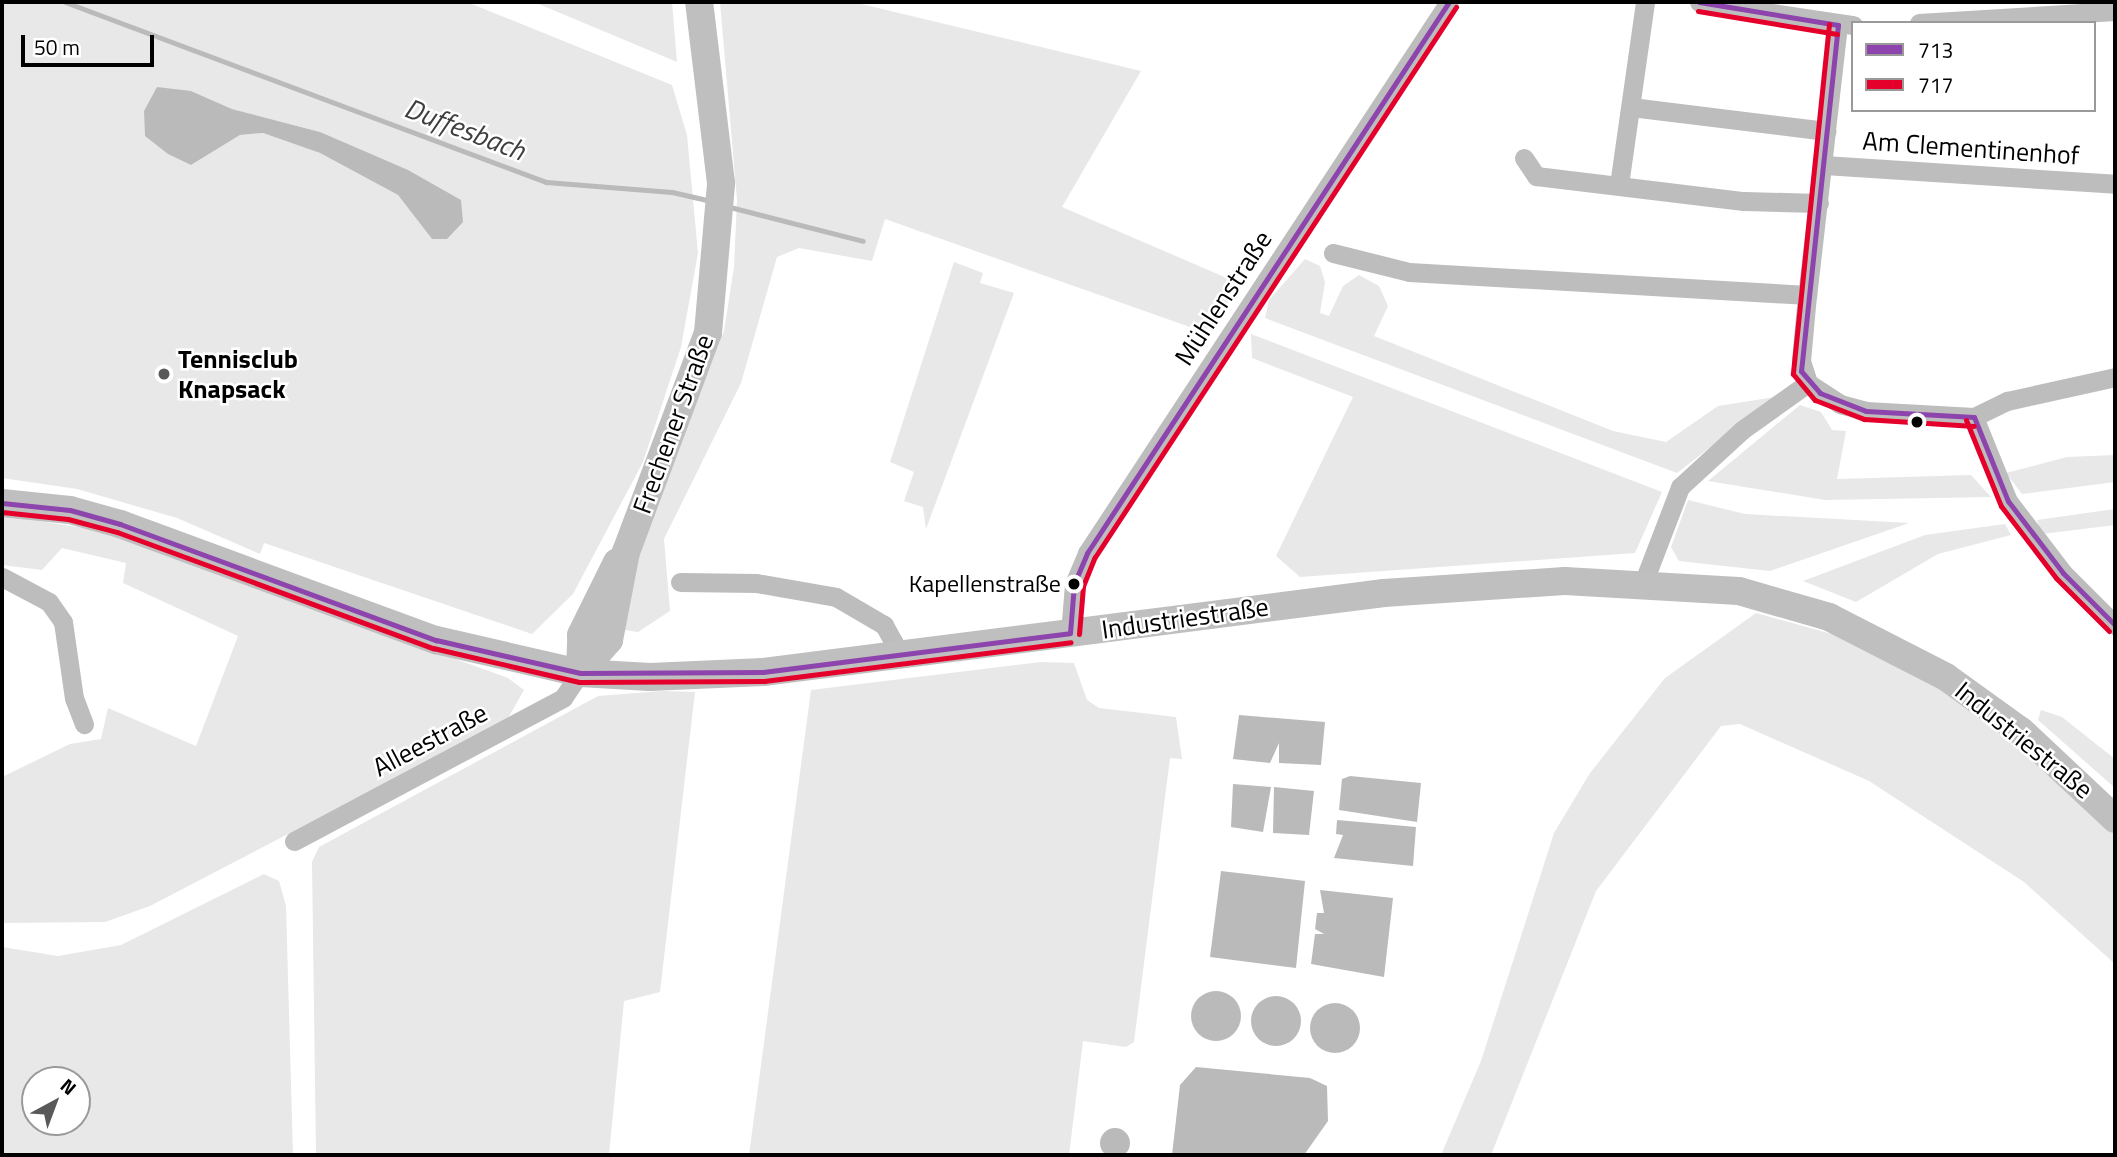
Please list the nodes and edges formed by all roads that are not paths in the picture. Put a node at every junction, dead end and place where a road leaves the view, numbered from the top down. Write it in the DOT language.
graph roads {
  1 [pos="699,2"];
  2 [pos="1449,2"];
  3 [pos="1645,2"];
  4 [pos="1699,2"];
  5 [pos="2049,10"];
  6 [pos="2115,11"];
  7 [pos="1939,21"];
  8 [pos="1845,25"];
  9 [pos="1631,107"];
  10 [pos="1827,131"];
  11 [pos="1524,159"];
  12 [pos="1824,165"];
  13 [pos="2115,184"];
  14 [pos="1619,186"];
  15 [pos="1819,203"];
  16 [pos="1333,253"];
  17 [pos="1807,295"];
  18 [pos="2115,377"];
  19 [pos="1808,383"];
  20 [pos="1974,417"];
  21 [pos="2,503"];
  22 [pos="2,577"];
  23 [pos="1644,581"];
  24 [pos="680,582"];
  25 [pos="2115,625"];
  26 [pos="1070,634"];
  27 [pos="900,654"];
  28 [pos="580,673"];
  29 [pos="84,724"];
  30 [pos="2115,819"];
  31 [pos="293,841"];
  1 -- 28 [label="main road, Frechener Straße"];
  2 -- 26 [label="street, Mühlenstraße"];
  3 -- 9 [label="street"];
  4 -- 8 [label="street"];
  5 -- 6 [label="street"];
  5 -- 7 [label="street"];
  8 -- 10 [label="street"];
  9 -- 10 [label="street"];
  9 -- 14 [label="street"];
  10 -- 12 [label="street"];
  11 -- 14 [label="street"];
  12 -- 13 [label="street, Am Clementinenhof"];
  12 -- 15 [label="street"];
  14 -- 15 [label="street"];
  15 -- 17 [label="street"];
  16 -- 17 [label="street"];
  17 -- 19 [label="street"];
  18 -- 20 [label="street"];
  19 -- 20 [label="street"];
  19 -- 23 [label="street"];
  20 -- 25 [label="street"];
  21 -- 28 [label="main road, Industriestraße"];
  22 -- 29 [label="street"];
  23 -- 26 [label="main road, Industriestraße"];
  23 -- 30 [label="main road, Industriestraße"];
  24 -- 27 [label="street"];
  26 -- 27 [label="main road, Industriestraße"];
  27 -- 28 [label="main road, Industriestraße"];
  28 -- 31 [label="street, Alleestraße"];
}
